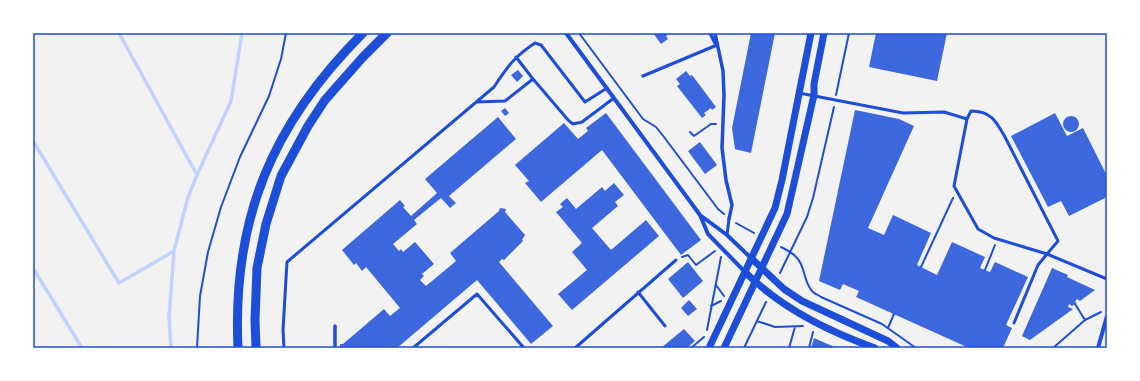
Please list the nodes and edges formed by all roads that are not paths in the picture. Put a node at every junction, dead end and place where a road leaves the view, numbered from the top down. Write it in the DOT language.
graph roads {
  1 [pos="363,33"];
  2 [pos="387,33"];
  3 [pos="566,33"];
  4 [pos="710,33"];
  5 [pos="715,33"];
  6 [pos="811,33"];
  7 [pos="824,33"];
  8 [pos="717,45"];
  9 [pos="516,58"];
  10 [pos="643,76"];
  11 [pos="533,79"];
  12 [pos="607,88"];
  13 [pos="799,93"];
  14 [pos="814,95"];
  15 [pos="614,98"];
  16 [pos="476,102"];
  17 [pos="967,119"];
  18 [pos="700,215"];
  19 [pos="729,219"];
  20 [pos="726,235"];
  21 [pos="1047,254"];
  22 [pos="751,258"];
  23 [pos="676,260"];
  24 [pos="762,268"];
  25 [pos="745,272"];
  26 [pos="1107,279"];
  27 [pos="755,282"];
  28 [pos="638,292"];
  29 [pos="1107,316"];
  30 [pos="1014,323"];
  31 [pos="335,326"];
  32 [pos="665,326"];
  33 [pos="238,348"];
  34 [pos="256,348"];
  35 [pos="284,348"];
  36 [pos="335,348"];
  37 [pos="414,348"];
  38 [pos="524,348"];
  39 [pos="575,348"];
  40 [pos="709,348"];
  41 [pos="724,348"];
  42 [pos="875,348"];
  43 [pos="897,348"];
  44 [pos="1098,348"];
  1 -- 33 [label="main road"];
  2 -- 34 [label="main road"];
  3 -- 12 [label="street"];
  4 -- 8 [label="street"];
  5 -- 8 [label="street"];
  6 -- 13 [label="street"];
  7 -- 14 [label="street"];
  8 -- 10 [label="street"];
  8 -- 19 [label="street"];
  9 -- 11 [label="lane"];
  9 -- 12 [label="lane"];
  9 -- 16 [label="lane"];
  11 -- 15 [label="lane"];
  11 -- 16 [label="lane"];
  12 -- 15 [label="street"];
  13 -- 14 [label="lane"];
  13 -- 22 [label="street"];
  14 -- 17 [label="lane"];
  14 -- 24 [label="street"];
  15 -- 18 [label="street"];
  16 -- 35 [label="lane"];
  17 -- 21 [label="lane"];
  17 -- 21 [label="lane"];
  18 -- 20 [label="street"];
  18 -- 25 [label="street"];
  19 -- 20 [label="lane"];
  20 -- 22 [label="street"];
  21 -- 26 [label="lane"];
  21 -- 30 [label="lane"];
  22 -- 24 [label="street"];
  22 -- 25 [label="street"];
  23 -- 28 [label="lane"];
  24 -- 27 [label="street"];
  24 -- 43 [label="street"];
  25 -- 27 [label="street"];
  25 -- 40 [label="street"];
  27 -- 41 [label="street"];
  27 -- 42 [label="street"];
  28 -- 32 [label="lane"];
  28 -- 39 [label="lane"];
  29 -- 44 [label="street"];
  31 -- 36 [label="street"];
  37 -- 38 [label="lane"];
}
